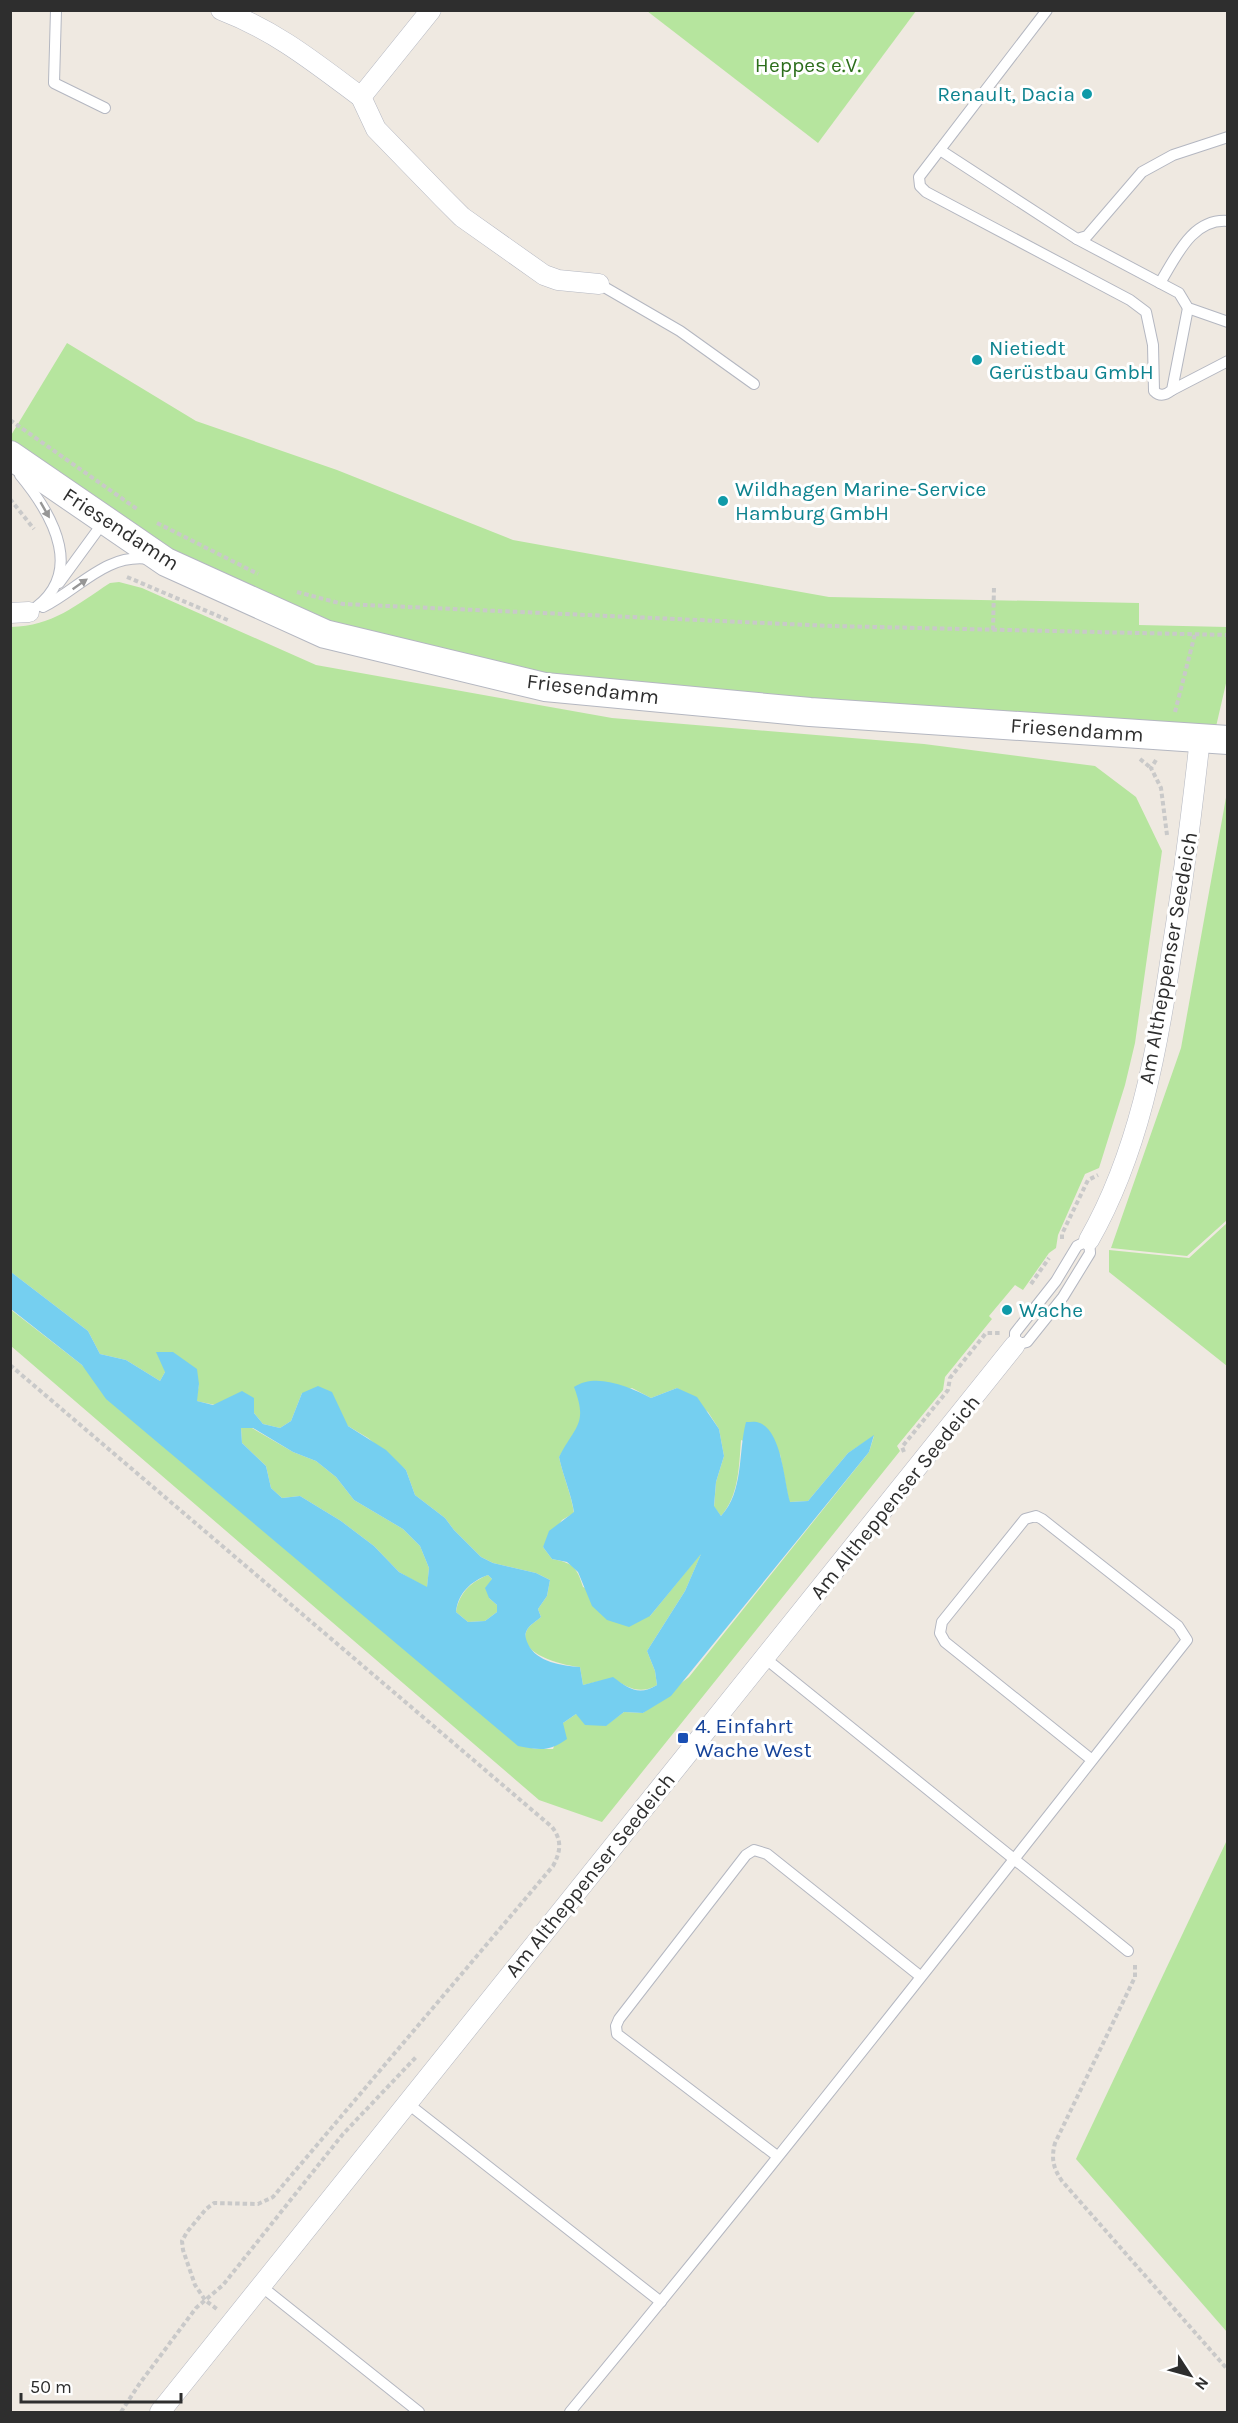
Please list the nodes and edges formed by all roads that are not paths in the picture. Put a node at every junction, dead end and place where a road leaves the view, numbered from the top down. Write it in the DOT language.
graph roads {
  1 [pos="56,10"];
  2 [pos="221,10"];
  3 [pos="431,10"];
  4 [pos="1047,10"];
  5 [pos="361,97"];
  6 [pos="105,108"];
  7 [pos="1227,137"];
  8 [pos="940,150"];
  9 [pos="1227,221"];
  10 [pos="1077,239"];
  11 [pos="599,284"];
  12 [pos="1160,284"];
  13 [pos="1188,308"];
  14 [pos="1227,322"];
  15 [pos="1227,361"];
  16 [pos="754,384"];
  17 [pos="1172,390"];
  18 [pos="10,455"];
  19 [pos="10,464"];
  20 [pos="111,524"];
  21 [pos="166,562"];
  22 [pos="107,564"];
  23 [pos="52,592"];
  24 [pos="20,613"];
  25 [pos="1214,739"];
  26 [pos="1089,1240"];
  27 [pos="1010,1338"];
  28 [pos="766,1659"];
  29 [pos="1092,1760"];
  30 [pos="1013,1857"];
  31 [pos="1128,1951"];
  32 [pos="920,1977"];
  33 [pos="407,2103"];
  34 [pos="777,2156"];
  35 [pos="261,2286"];
  36 [pos="661,2302"];
  37 [pos="160,2412"];
  38 [pos="420,2412"];
  39 [pos="570,2412"];
  1 -- 6 [label="lane"];
  2 -- 5 [label="street"];
  3 -- 5 [label="street"];
  4 -- 8 [label="lane"];
  5 -- 11 [label="street"];
  7 -- 10 [label="lane"];
  8 -- 10 [label="lane"];
  8 -- 17 [label="lane"];
  9 -- 12 [label="lane"];
  10 -- 12 [label="lane"];
  11 -- 16 [label="lane"];
  12 -- 13 [label="lane"];
  13 -- 14 [label="lane"];
  13 -- 17 [label="lane"];
  15 -- 17 [label="lane"];
  18 -- 20 [label="main road, Friesendamm"];
  19 -- 23 [label="lane, one-way"];
  20 -- 21 [label="main road, Friesendamm"];
  20 -- 22 [label="lane"];
  20 -- 23 [label="lane"];
  21 -- 22 [label="lane"];
  21 -- 25 [label="main road, Friesendamm"];
  24 -- 22 [label="lane, one-way"];
  23 -- 24 [label="lane"];
  25 -- 26 [label="street, Am Altheppenser Seedeich"];
  26 -- 27 [label="lane, Am Altheppenser Seedeich"];
  27 -- 28 [label="street, Am Altheppenser Seedeich"];
  28 -- 30 [label="lane"];
  28 -- 33 [label="street, Am Altheppenser Seedeich"];
  29 -- 29 [label="lane"];
  29 -- 30 [label="lane"];
  30 -- 31 [label="lane"];
  30 -- 32 [label="lane"];
  32 -- 34 [label="lane"];
  32 -- 34 [label="lane"];
  33 -- 35 [label="street, Am Altheppenser Seedeich"];
  33 -- 36 [label="lane"];
  34 -- 36 [label="lane"];
  35 -- 37 [label="street, Am Altheppenser Seedeich"];
  35 -- 38 [label="lane"];
  36 -- 39 [label="lane"];
}
